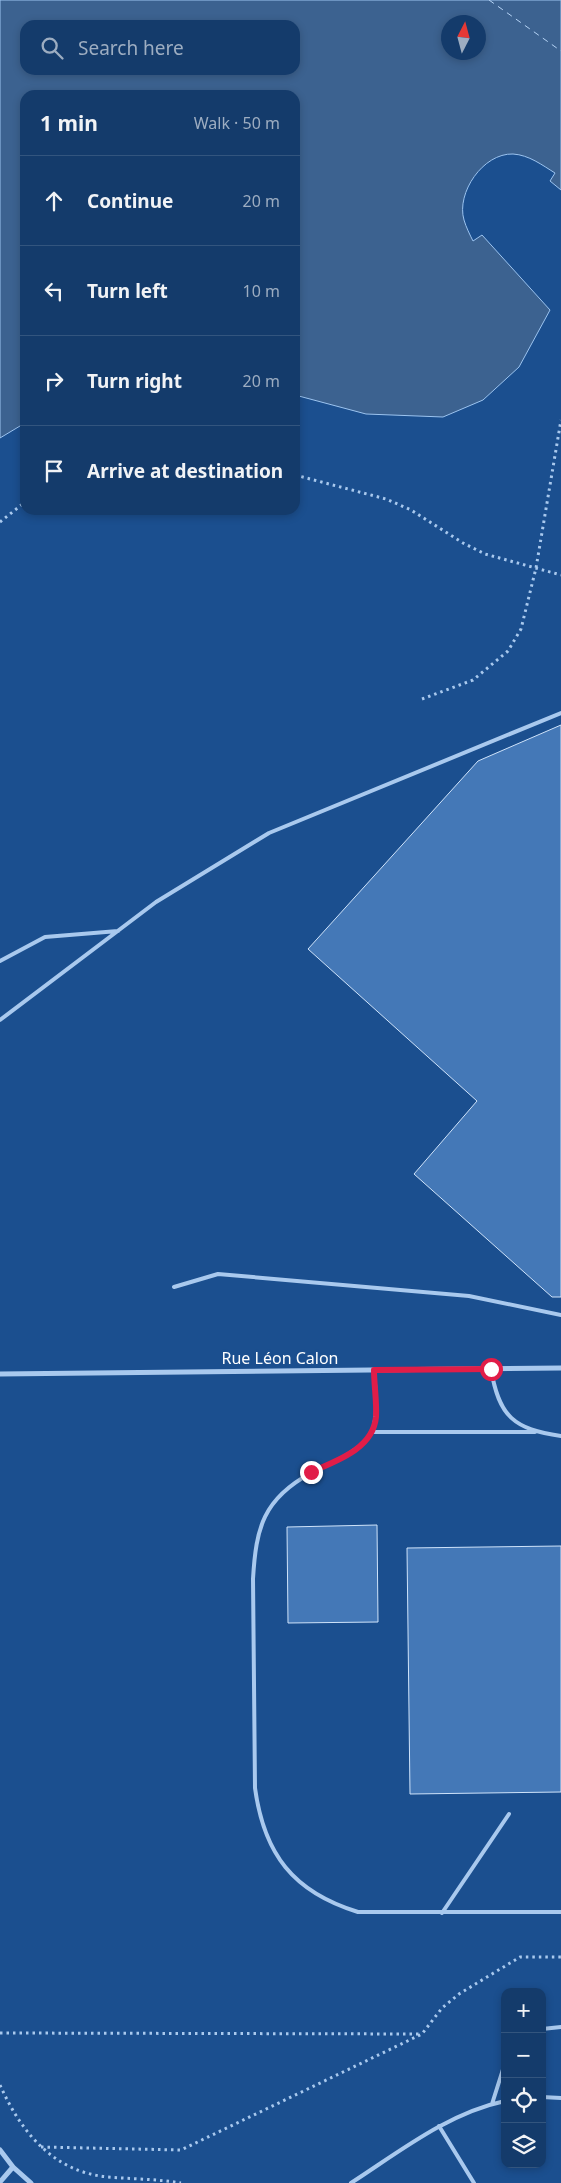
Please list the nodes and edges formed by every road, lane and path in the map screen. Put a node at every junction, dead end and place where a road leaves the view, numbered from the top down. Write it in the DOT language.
graph roads {
  1 [pos="561,420"];
  2 [pos="300,476"];
  3 [pos="20,506"];
  4 [pos="0,522"];
  5 [pos="536,568"];
  6 [pos="561,576"];
  7 [pos="422,699"];
  8 [pos="561,713"];
  9 [pos="118,931"];
  10 [pos="0,961"];
  11 [pos="0,1020"];
  12 [pos="174,1287"];
  13 [pos="561,1314"];
  14 [pos="561,1368"];
  15 [pos="491,1369"];
  16 [pos="374,1370"];
  17 [pos="0,1374"];
  18 [pos="371,1432"];
  19 [pos="535,1432"];
  20 [pos="561,1436"];
  21 [pos="509,1814"];
  22 [pos="561,1912"];
  23 [pos="442,1913"];
  24 [pos="561,1957"];
  25 [pos="561,2026"];
  26 [pos="546,2028"];
  27 [pos="0,2033"];
  28 [pos="422,2034"];
  29 [pos="501,2076"];
  30 [pos="0,2085"];
  31 [pos="546,2098"];
  32 [pos="561,2098"];
  33 [pos="501,2102"];
  34 [pos="492,2104"];
  35 [pos="438,2126"];
  36 [pos="41,2147"];
  37 [pos="0,2150"];
  38 [pos="13,2167"];
  39 [pos="0,2182"];
  40 [pos="31,2183"];
  41 [pos="181,2183"];
  42 [pos="351,2183"];
  43 [pos="474,2183"];
  1 -- 5 [label="path"];
  2 -- 5 [label="path"];
  3 -- 4 [label="path"];
  5 -- 6 [label="path"];
  5 -- 7 [label="path"];
  8 -- 9 [label="lane"];
  9 -- 10 [label="lane"];
  9 -- 11 [label="lane"];
  12 -- 13 [label="lane"];
  14 -- 15 [label="street, Rue Léon Calon"];
  15 -- 16 [label="street, Rue Léon Calon"];
  15 -- 19 [label="lane"];
  16 -- 17 [label="street, Rue Léon Calon"];
  16 -- 18 [label="lane"];
  18 -- 19 [label="lane"];
  18 -- 23 [label="lane"];
  19 -- 20 [label="lane"];
  21 -- 23 [label="lane"];
  22 -- 23 [label="lane"];
  24 -- 28 [label="path"];
  25 -- 26 [label="lane"];
  27 -- 28 [label="path"];
  28 -- 36 [label="path"];
  29 -- 34 [label="lane"];
  30 -- 36 [label="path"];
  31 -- 32 [label="lane"];
  33 -- 34 [label="lane"];
  34 -- 35 [label="lane"];
  35 -- 42 [label="lane"];
  35 -- 43 [label="lane"];
  36 -- 41 [label="path"];
  37 -- 38 [label="street"];
  38 -- 39 [label="street"];
  38 -- 40 [label="street"];
}
